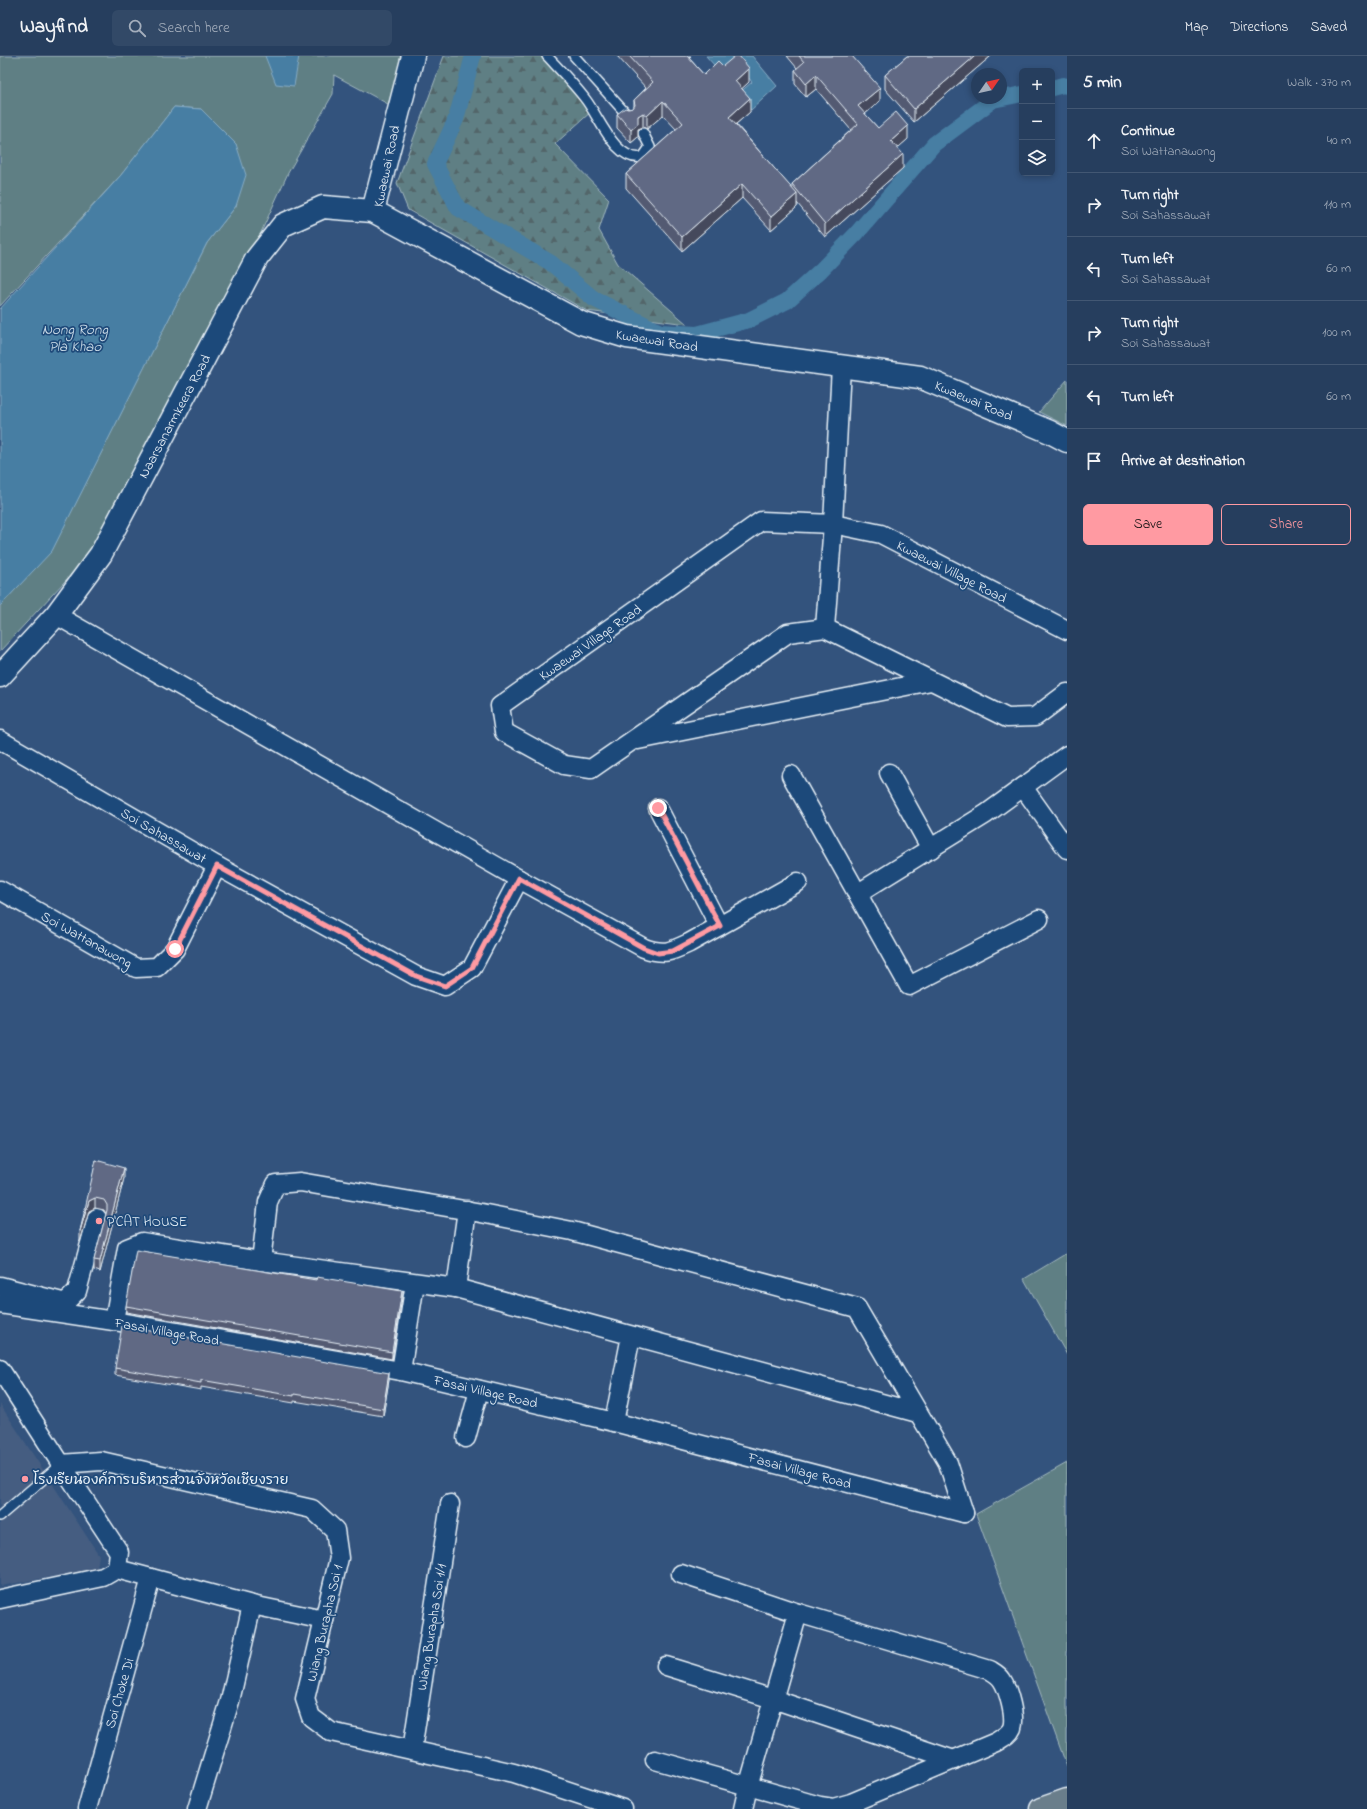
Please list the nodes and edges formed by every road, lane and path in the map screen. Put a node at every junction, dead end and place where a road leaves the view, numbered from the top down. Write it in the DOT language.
graph roads {
  1 [pos="413,56"];
  2 [pos="547,56"];
  3 [pos="574,56"];
  4 [pos="629,117"];
  5 [pos="643,133"];
  6 [pos="373,210"];
  7 [pos="841,366"];
  8 [pos="1067,441"];
  9 [pos="833,524"];
  10 [pos="56,615"];
  11 [pos="825,628"];
  12 [pos="1067,630"];
  13 [pos="0,676"];
  14 [pos="931,681"];
  15 [pos="1067,693"];
  16 [pos="0,740"];
  17 [pos="631,742"];
  18 [pos="1067,755"];
  19 [pos="889,773"];
  20 [pos="790,775"];
  21 [pos="1023,788"];
  22 [pos="658,808"];
  23 [pos="931,848"];
  24 [pos="1067,849"];
  25 [pos="217,866"];
  26 [pos="519,878"];
  27 [pos="798,882"];
  28 [pos="0,890"];
  29 [pos="857,894"];
  30 [pos="1039,919"];
  31 [pos="720,926"];
  32 [pos="467,1210"];
  33 [pos="97,1218"];
  34 [pos="261,1261"];
  35 [pos="415,1283"];
  36 [pos="0,1286"];
  37 [pos="456,1288"];
  38 [pos="0,1304"];
  39 [pos="114,1321"];
  40 [pos="631,1336"];
  41 [pos="0,1369"];
  42 [pos="401,1371"];
  43 [pos="479,1390"];
  44 [pos="918,1413"];
  45 [pos="614,1422"];
  46 [pos="466,1438"];
  47 [pos="61,1464"];
  48 [pos="450,1504"];
  49 [pos="0,1516"];
  50 [pos="117,1569"];
  51 [pos="681,1574"];
  52 [pos="151,1578"];
  53 [pos="0,1599"];
  54 [pos="252,1605"];
  55 [pos="798,1613"];
  56 [pos="324,1620"];
  57 [pos="666,1666"];
  58 [pos="773,1699"];
  59 [pos="412,1750"];
  60 [pos="655,1760"];
  61 [pos="954,1760"];
  62 [pos="748,1787"];
  63 [pos="1067,1800"];
  64 [pos="87,1809"];
  65 [pos="197,1809"];
  66 [pos="623,1809"];
  67 [pos="743,1809"];
  68 [pos="1041,1809"];
  1 -- 6 [label="street, Kwaewai Road"];
  2 -- 5 [label="lane"];
  3 -- 4 [label="lane"];
  6 -- 7 [label="street, Kwaewai Road"];
  6 -- 10 [label="street, Naarsanarmkeera Road"];
  7 -- 8 [label="street, Kwaewai Road"];
  7 -- 9 [label="street"];
  9 -- 11 [label="street"];
  9 -- 12 [label="street, Kwaewai Village Road"];
  9 -- 17 [label="street, Kwaewai Village Road"];
  10 -- 13 [label="street, Naarsanarmkeera Road"];
  10 -- 26 [label="street"];
  11 -- 14 [label="street"];
  11 -- 17 [label="street, Kwaewai Village Road"];
  14 -- 15 [label="street"];
  14 -- 17 [label="street, Kwaewai Village Road"];
  16 -- 25 [label="street, Soi Sahassawat"];
  18 -- 21 [label="street"];
  19 -- 23 [label="street"];
  20 -- 29 [label="street"];
  21 -- 23 [label="street"];
  21 -- 24 [label="street"];
  22 -- 31 [label="street"];
  23 -- 29 [label="street"];
  25 -- 26 [label="street, Soi Sahassawat"];
  25 -- 28 [label="street, Soi Wattanawong"];
  26 -- 31 [label="street"];
  27 -- 31 [label="street"];
  29 -- 30 [label="street"];
  32 -- 34 [label="street"];
  32 -- 37 [label="street"];
  32 -- 44 [label="street"];
  33 -- 36 [label="street"];
  34 -- 35 [label="street"];
  34 -- 39 [label="street"];
  35 -- 37 [label="street"];
  35 -- 42 [label="street"];
  37 -- 40 [label="street"];
  38 -- 39 [label="street, Fasai Village Road"];
  39 -- 42 [label="street, Fasai Village Road"];
  40 -- 44 [label="street"];
  40 -- 45 [label="street"];
  41 -- 47 [label="street"];
  42 -- 43 [label="street, Fasai Village Road"];
  43 -- 45 [label="street, Fasai Village Road"];
  43 -- 46 [label="street"];
  44 -- 45 [label="street, Fasai Village Road"];
  47 -- 49 [label="lane"];
  47 -- 50 [label="street"];
  47 -- 56 [label="street, Wiang Burapha Soi 1"];
  48 -- 59 [label="street, Wiang Burapha Soi 1/1"];
  50 -- 52 [label="street"];
  50 -- 53 [label="street"];
  51 -- 55 [label="street"];
  52 -- 54 [label="street"];
  52 -- 64 [label="street, Soi Choke Di"];
  54 -- 56 [label="street"];
  54 -- 65 [label="street"];
  55 -- 58 [label="street"];
  55 -- 61 [label="street"];
  56 -- 59 [label="street, Wiang Burapha Soi 1"];
  57 -- 58 [label="street"];
  58 -- 61 [label="street"];
  58 -- 62 [label="street"];
  59 -- 66 [label="street, Wiang Burapha Soi 1"];
  60 -- 62 [label="street"];
  61 -- 62 [label="street"];
  62 -- 67 [label="street"];
  63 -- 68 [label="main road"];
}
